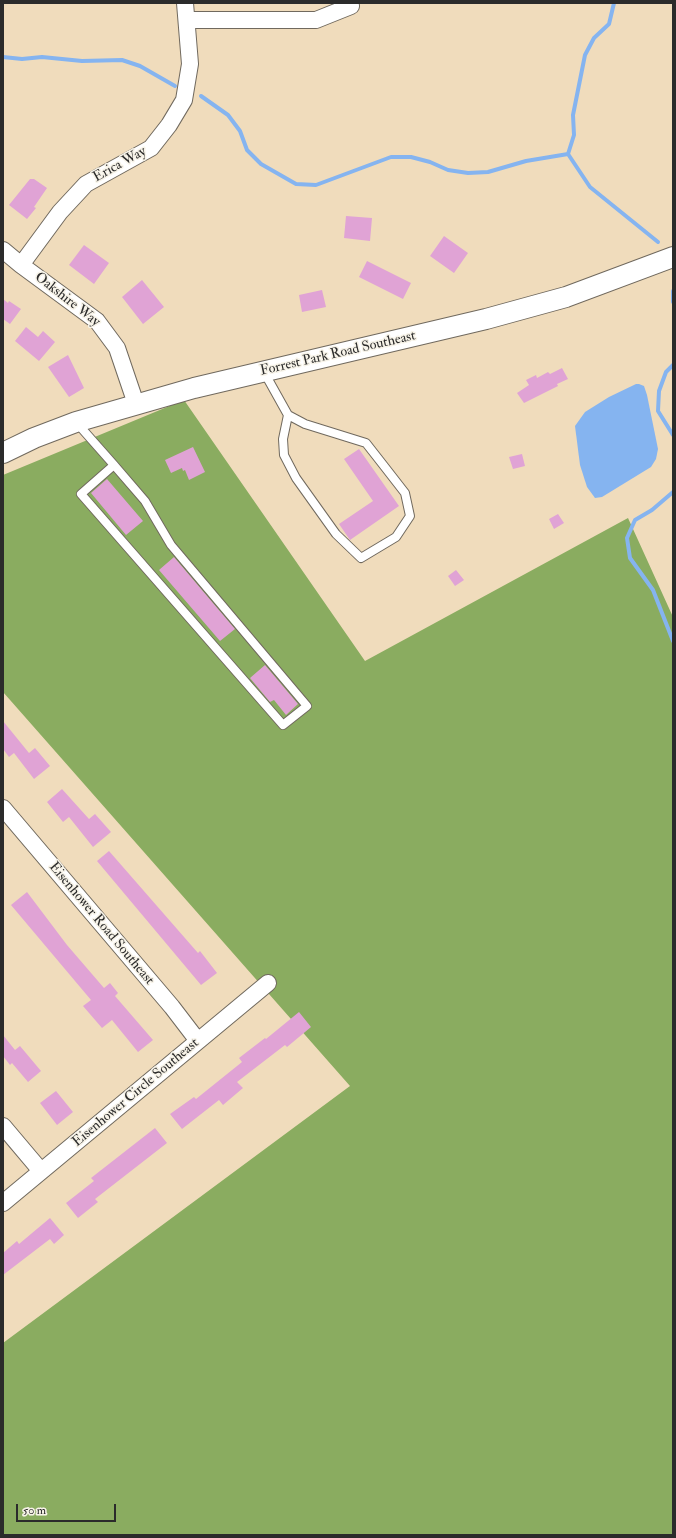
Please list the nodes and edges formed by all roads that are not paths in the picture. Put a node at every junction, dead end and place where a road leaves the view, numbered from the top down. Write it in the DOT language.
graph roads {
  1 [pos="186,3"];
  2 [pos="351,6"];
  3 [pos="187,20"];
  4 [pos="3,250"];
  5 [pos="673,257"];
  6 [pos="21,265"];
  7 [pos="263,372"];
  8 [pos="136,404"];
  9 [pos="288,415"];
  10 [pos="76,422"];
  11 [pos="3,453"];
  12 [pos="114,465"];
  13 [pos="3,808"];
  14 [pos="268,983"];
  15 [pos="198,1041"];
  16 [pos="3,1126"];
  17 [pos="41,1171"];
  18 [pos="3,1203"];
  1 -- 3 [label="street, Erica Way"];
  2 -- 3 [label="street"];
  3 -- 6 [label="street, Erica Way"];
  4 -- 6 [label="street, Oakshire Way"];
  5 -- 7 [label="street, Forrest Park Road Southeast"];
  6 -- 8 [label="street, Oakshire Way"];
  7 -- 8 [label="street, Forrest Park Road Southeast"];
  7 -- 9 [label="lane"];
  8 -- 10 [label="street, Forrest Park Road Southeast"];
  9 -- 9 [label="lane"];
  10 -- 11 [label="street, Forrest Park Road Southeast"];
  10 -- 12 [label="lane"];
  12 -- 12 [label="lane"];
  13 -- 15 [label="street, Eisenhower Road Southeast"];
  14 -- 15 [label="street, Eisenhower Circle Southeast"];
  15 -- 17 [label="street, Eisenhower Circle Southeast"];
  16 -- 17 [label="street"];
  17 -- 18 [label="street, Eisenhower Circle Southeast"];
}
